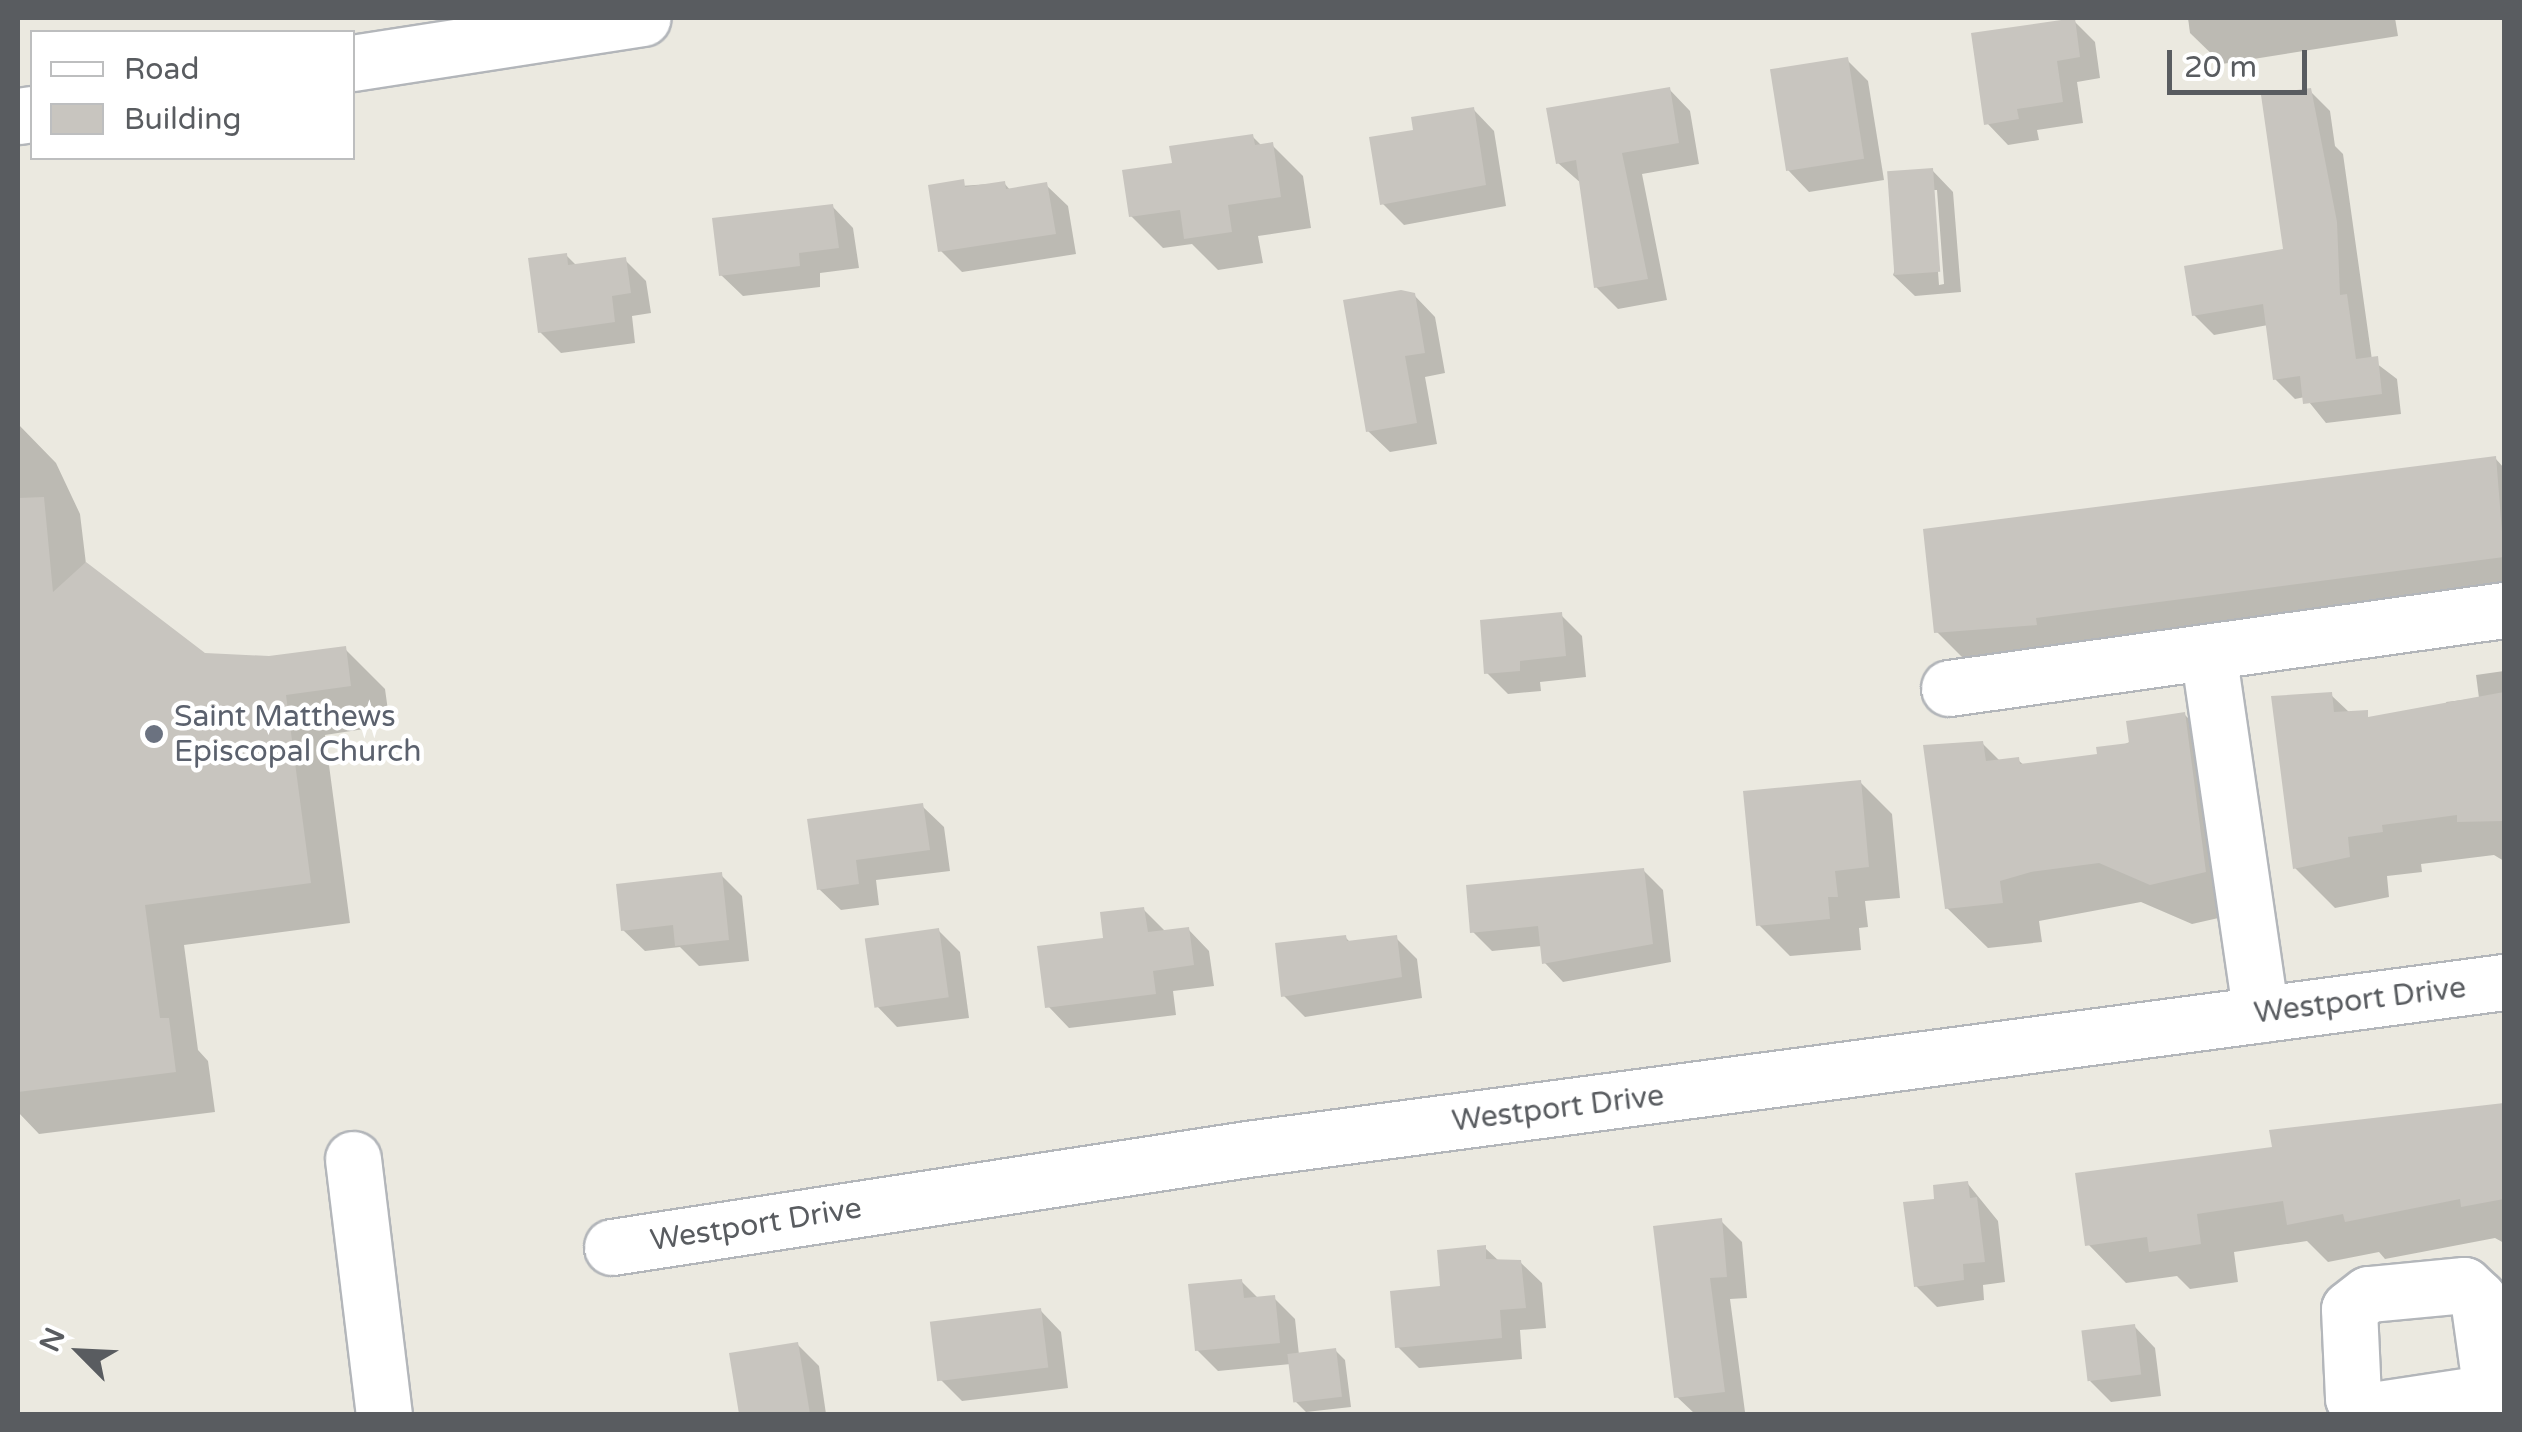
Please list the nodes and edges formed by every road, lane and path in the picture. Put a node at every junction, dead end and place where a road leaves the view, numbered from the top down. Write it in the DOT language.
graph roads {
  1 [pos="643,18"];
  2 [pos="355,64"];
  3 [pos="2504,610"];
  4 [pos="2208,652"];
  5 [pos="1949,688"];
  6 [pos="2504,982"];
  7 [pos="2261,1014"];
  8 [pos="352,1160"];
  9 [pos="612,1247"];
  10 [pos="384,1414"];
  1 -- 2 [label="street"];
  3 -- 4 [label="street"];
  4 -- 5 [label="street"];
  4 -- 7 [label="street"];
  6 -- 7 [label="street, Westport Drive"];
  7 -- 9 [label="street, Westport Drive"];
  8 -- 10 [label="street"];
}
